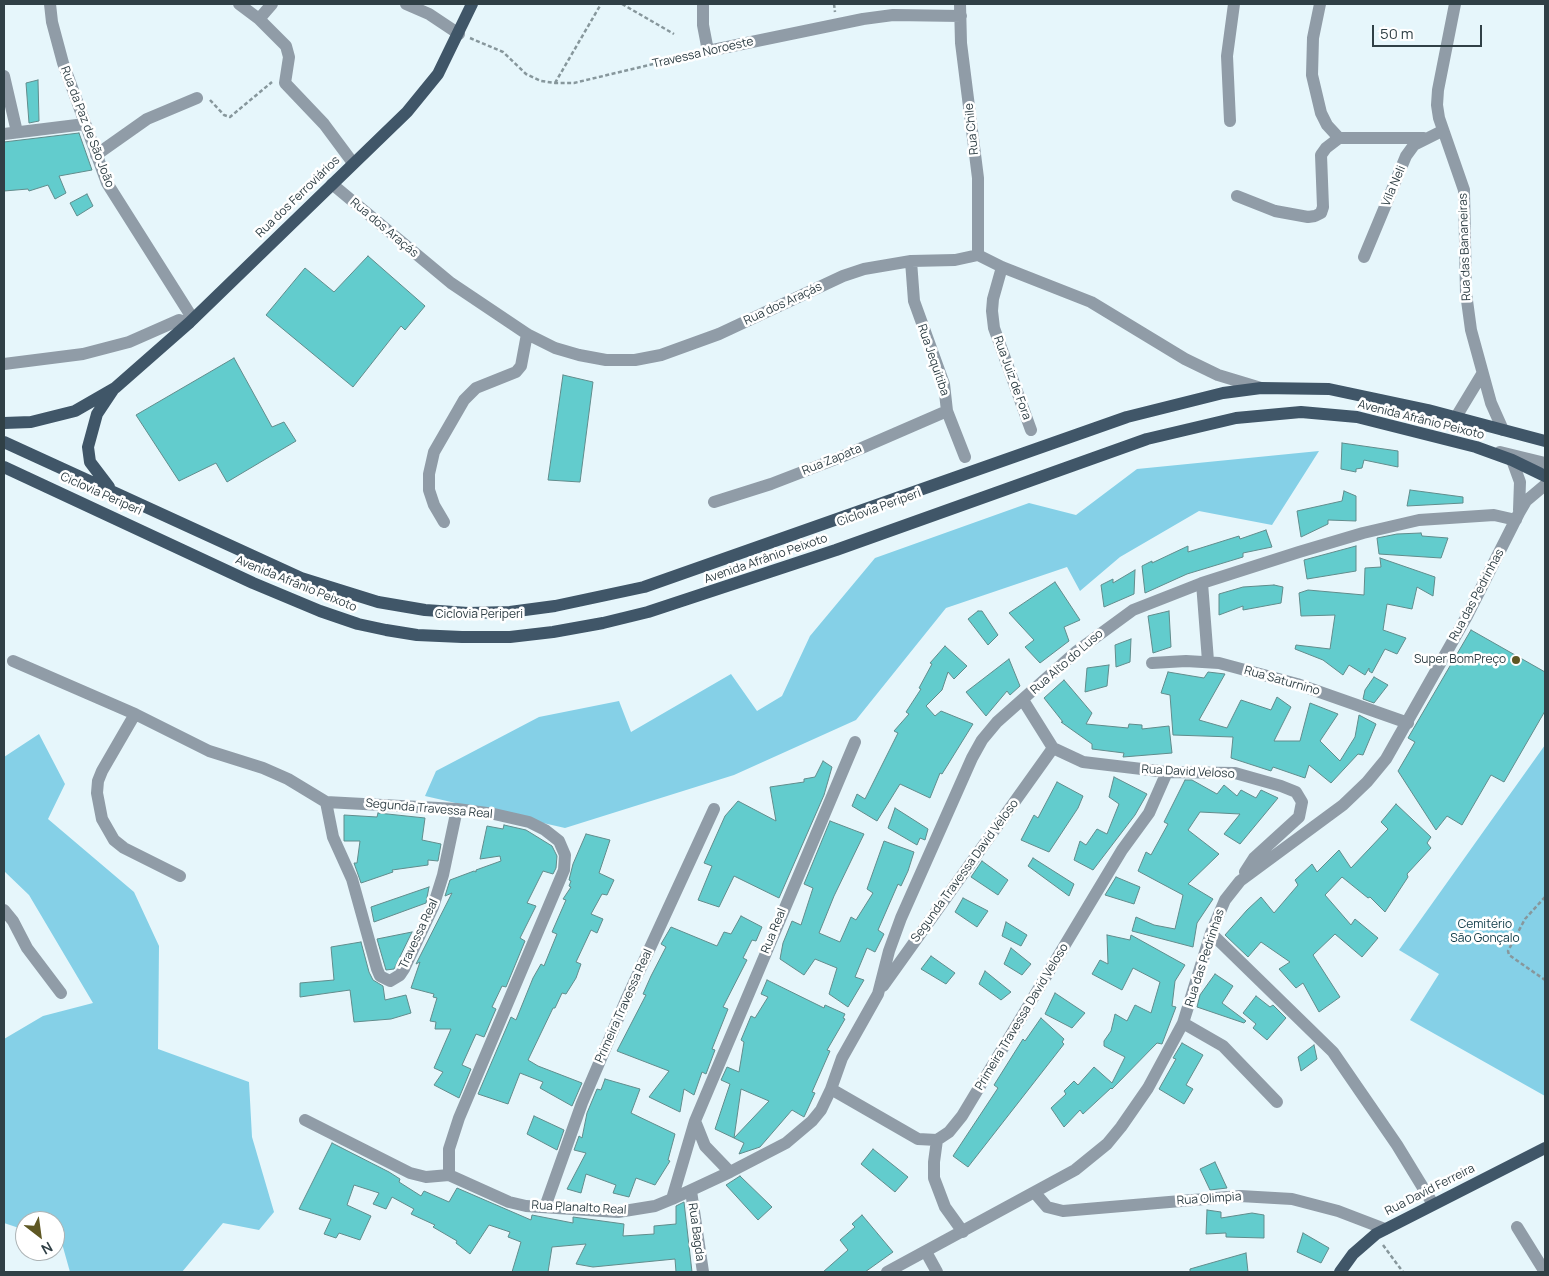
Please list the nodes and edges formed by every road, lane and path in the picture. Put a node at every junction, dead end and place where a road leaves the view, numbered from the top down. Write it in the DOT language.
graph roads {
  1 [pos="50,4"];
  2 [pos="238,4"];
  3 [pos="272,4"];
  4 [pos="406,4"];
  5 [pos="472,4"];
  6 [pos="601,4"];
  7 [pos="622,4"];
  8 [pos="703,4"];
  9 [pos="1234,4"];
  10 [pos="1320,4"];
  11 [pos="1456,4"];
  12 [pos="961,10"];
  13 [pos="259,19"];
  14 [pos="459,34"];
  15 [pos="674,34"];
  16 [pos="708,51"];
  17 [pos="4,76"];
  18 [pos="286,79"];
  19 [pos="555,83"];
  20 [pos="197,98"];
  21 [pos="1230,121"];
  22 [pos="85,124"];
  23 [pos="1442,130"];
  24 [pos="17,132"];
  25 [pos="4,134"];
  26 [pos="1339,138"];
  27 [pos="1424,138"];
  28 [pos="96,155"];
  29 [pos="353,163"];
  30 [pos="332,184"];
  31 [pos="1237,196"];
  32 [pos="978,255"];
  33 [pos="1364,257"];
  34 [pos="910,261"];
  35 [pos="1002,267"];
  36 [pos="191,321"];
  37 [pos="527,334"];
  38 [pos="4,364"];
  39 [pos="1482,374"];
  40 [pos="115,388"];
  41 [pos="1261,388"];
  42 [pos="947,411"];
  43 [pos="1456,417"];
  44 [pos="4,423"];
  45 [pos="1031,430"];
  46 [pos="1503,430"];
  47 [pos="4,442"];
  48 [pos="1545,442"];
  49 [pos="1476,447"];
  50 [pos="965,457"];
  51 [pos="1512,460"];
  52 [pos="1545,463"];
  53 [pos="4,467"];
  54 [pos="1545,476"];
  55 [pos="1545,484"];
  56 [pos="113,491"];
  57 [pos="714,502"];
  58 [pos="1518,516"];
  59 [pos="444,522"];
  60 [pos="1202,583"];
  61 [pos="13,661"];
  62 [pos="1208,661"];
  63 [pos="1152,663"];
  64 [pos="1023,700"];
  65 [pos="135,714"];
  66 [pos="1408,723"];
  67 [pos="855,742"];
  68 [pos="1053,748"];
  69 [pos="1167,772"];
  70 [pos="326,802"];
  71 [pos="457,809"];
  72 [pos="714,809"];
  73 [pos="180,876"];
  74 [pos="1240,881"];
  75 [pos="1545,897"];
  76 [pos="4,910"];
  77 [pos="1211,933"];
  78 [pos="1545,980"];
  79 [pos="61,993"];
  80 [pos="878,994"];
  81 [pos="1183,1023"];
  82 [pos="831,1090"];
  83 [pos="1277,1102"];
  84 [pos="305,1120"];
  85 [pos="695,1121"];
  86 [pos="937,1140"];
  87 [pos="1545,1148"];
  88 [pos="730,1172"];
  89 [pos="449,1175"];
  90 [pos="691,1191"];
  91 [pos="1035,1193"];
  92 [pos="672,1199"];
  93 [pos="1433,1204"];
  94 [pos="545,1207"];
  95 [pos="1517,1227"];
  96 [pos="963,1232"];
  97 [pos="1380,1232"];
  98 [pos="926,1252"];
  99 [pos="703,1272"];
  100 [pos="887,1272"];
  101 [pos="936,1272"];
  102 [pos="1340,1272"];
  103 [pos="1403,1272"];
  104 [pos="1545,1272"];
  1 -- 22 [label="street, Rua da Paz de São João"];
  2 -- 13 [label="street"];
  3 -- 13 [label="street"];
  4 -- 14 [label="street"];
  5 -- 14 [label="main road, Rua dos Ferroviários"];
  6 -- 19 [label="path"];
  7 -- 15 [label="path"];
  8 -- 16 [label="street"];
  9 -- 21 [label="street"];
  10 -- 26 [label="street"];
  11 -- 23 [label="street, Rua das Bananeiras"];
  12 -- 16 [label="street, Travessa Noroeste"];
  12 -- 32 [label="street, Rua Chile"];
  13 -- 18 [label="street"];
  14 -- 19 [label="path, Travessa Noroeste"];
  14 -- 29 [label="main road, Rua dos Ferroviários"];
  16 -- 19 [label="path, Travessa Noroeste"];
  17 -- 24 [label="street"];
  18 -- 20 [label="path"];
  18 -- 29 [label="street"];
  20 -- 28 [label="street"];
  22 -- 24 [label="street"];
  22 -- 28 [label="street, Rua da Paz de São João"];
  23 -- 27 [label="street, Vila Neli"];
  23 -- 39 [label="street, Rua das Bananeiras"];
  24 -- 25 [label="street"];
  26 -- 27 [label="street"];
  26 -- 31 [label="street"];
  27 -- 33 [label="street, Vila Neli"];
  28 -- 36 [label="street, Rua da Paz de São João"];
  29 -- 30 [label="main road, Rua dos Ferroviários"];
  30 -- 36 [label="main road, Rua dos Ferroviários"];
  30 -- 37 [label="street, Rua dos Araçás"];
  32 -- 34 [label="street, Rua dos Araçás"];
  32 -- 35 [label="street"];
  34 -- 37 [label="street, Rua dos Araçás"];
  34 -- 42 [label="street, Rua Jequitiba"];
  35 -- 41 [label="street"];
  35 -- 45 [label="street, Rua Juiz de Fora"];
  36 -- 38 [label="street"];
  36 -- 40 [label="main road, Rua dos Ferroviários"];
  37 -- 59 [label="street"];
  39 -- 43 [label="street"];
  39 -- 46 [label="street, Rua das Bananeiras"];
  40 -- 44 [label="main road, Rua dos Ferroviários"];
  40 -- 56 [label="main road, Rua dos Ferroviários"];
  41 -- 43 [label="main road, Avenida Afrânio Peixoto"];
  41 -- 56 [label="main road, Avenida Afrânio Peixoto"];
  42 -- 50 [label="street, Rua Jequitiba"];
  42 -- 57 [label="street, Rua Zapata"];
  43 -- 46 [label="main road, Avenida Afrânio Peixoto"];
  46 -- 48 [label="main road, Avenida Afrânio Peixoto"];
  47 -- 56 [label="main road, Avenida Afrânio Peixoto"];
  49 -- 51 [label="main road, Avenida Afrânio Peixoto"];
  49 -- 52 [label="street"];
  49 -- 53 [label="main road, Avenida Afrânio Peixoto"];
  51 -- 54 [label="main road, Avenida Afrânio Peixoto"];
  51 -- 58 [label="street, Rua das Pedrinhas"];
  55 -- 58 [label="street, Rua das Pedrinhas"];
  58 -- 60 [label="street, Rua Alto do Luso"];
  58 -- 66 [label="street, Rua das Pedrinhas"];
  60 -- 62 [label="street"];
  60 -- 64 [label="street, Rua Alto do Luso"];
  61 -- 65 [label="street, Segunda Travessa Real"];
  62 -- 63 [label="street, Rua Saturnino"];
  62 -- 66 [label="street, Rua Saturnino"];
  64 -- 68 [label="street"];
  64 -- 80 [label="street, Rua Alto do Luso"];
  65 -- 70 [label="street, Segunda Travessa Real"];
  65 -- 73 [label="street"];
  66 -- 74 [label="street, Rua das Pedrinhas"];
  67 -- 85 [label="street, Rua Real"];
  68 -- 69 [label="street, Rua David Veloso"];
  68 -- 80 [label="street, Segunda Travessa David Veloso"];
  69 -- 74 [label="street, Rua David Veloso"];
  69 -- 86 [label="street, Primeira Travessa David Veloso"];
  70 -- 71 [label="street, Segunda Travessa Real"];
  70 -- 71 [label="street, Travessa Real"];
  71 -- 89 [label="street, Segunda Travessa Real"];
  72 -- 94 [label="street, Primeira Travessa Real"];
  74 -- 77 [label="street, Rua das Pedrinhas"];
  75 -- 78 [label="path"];
  76 -- 79 [label="street"];
  77 -- 81 [label="street, Rua das Pedrinhas"];
  77 -- 93 [label="street"];
  80 -- 82 [label="street, Rua Alto do Luso"];
  81 -- 83 [label="street"];
  81 -- 91 [label="street, Rua das Pedrinhas"];
  82 -- 86 [label="street"];
  82 -- 88 [label="street, Rua Planalto Real"];
  84 -- 89 [label="street, Rua Planalto Real"];
  85 -- 88 [label="street"];
  85 -- 92 [label="street, Rua Real"];
  86 -- 96 [label="street"];
  87 -- 93 [label="main road, Rua David Ferreira"];
  88 -- 90 [label="street, Rua Planalto Real"];
  89 -- 94 [label="street, Rua Planalto Real"];
  90 -- 92 [label="street, Rua Planalto Real"];
  90 -- 99 [label="street, Rua Bagda"];
  91 -- 96 [label="street, Rua das Pedrinhas"];
  91 -- 97 [label="street, Rua Olimpia"];
  92 -- 94 [label="street, Rua Planalto Real"];
  93 -- 97 [label="main road, Rua David Ferreira"];
  95 -- 104 [label="street"];
  96 -- 98 [label="street, Rua das Pedrinhas"];
  97 -- 102 [label="main road, Rua David Ferreira"];
  97 -- 103 [label="path"];
  98 -- 100 [label="street, Rua das Pedrinhas"];
  98 -- 101 [label="street"];
}
